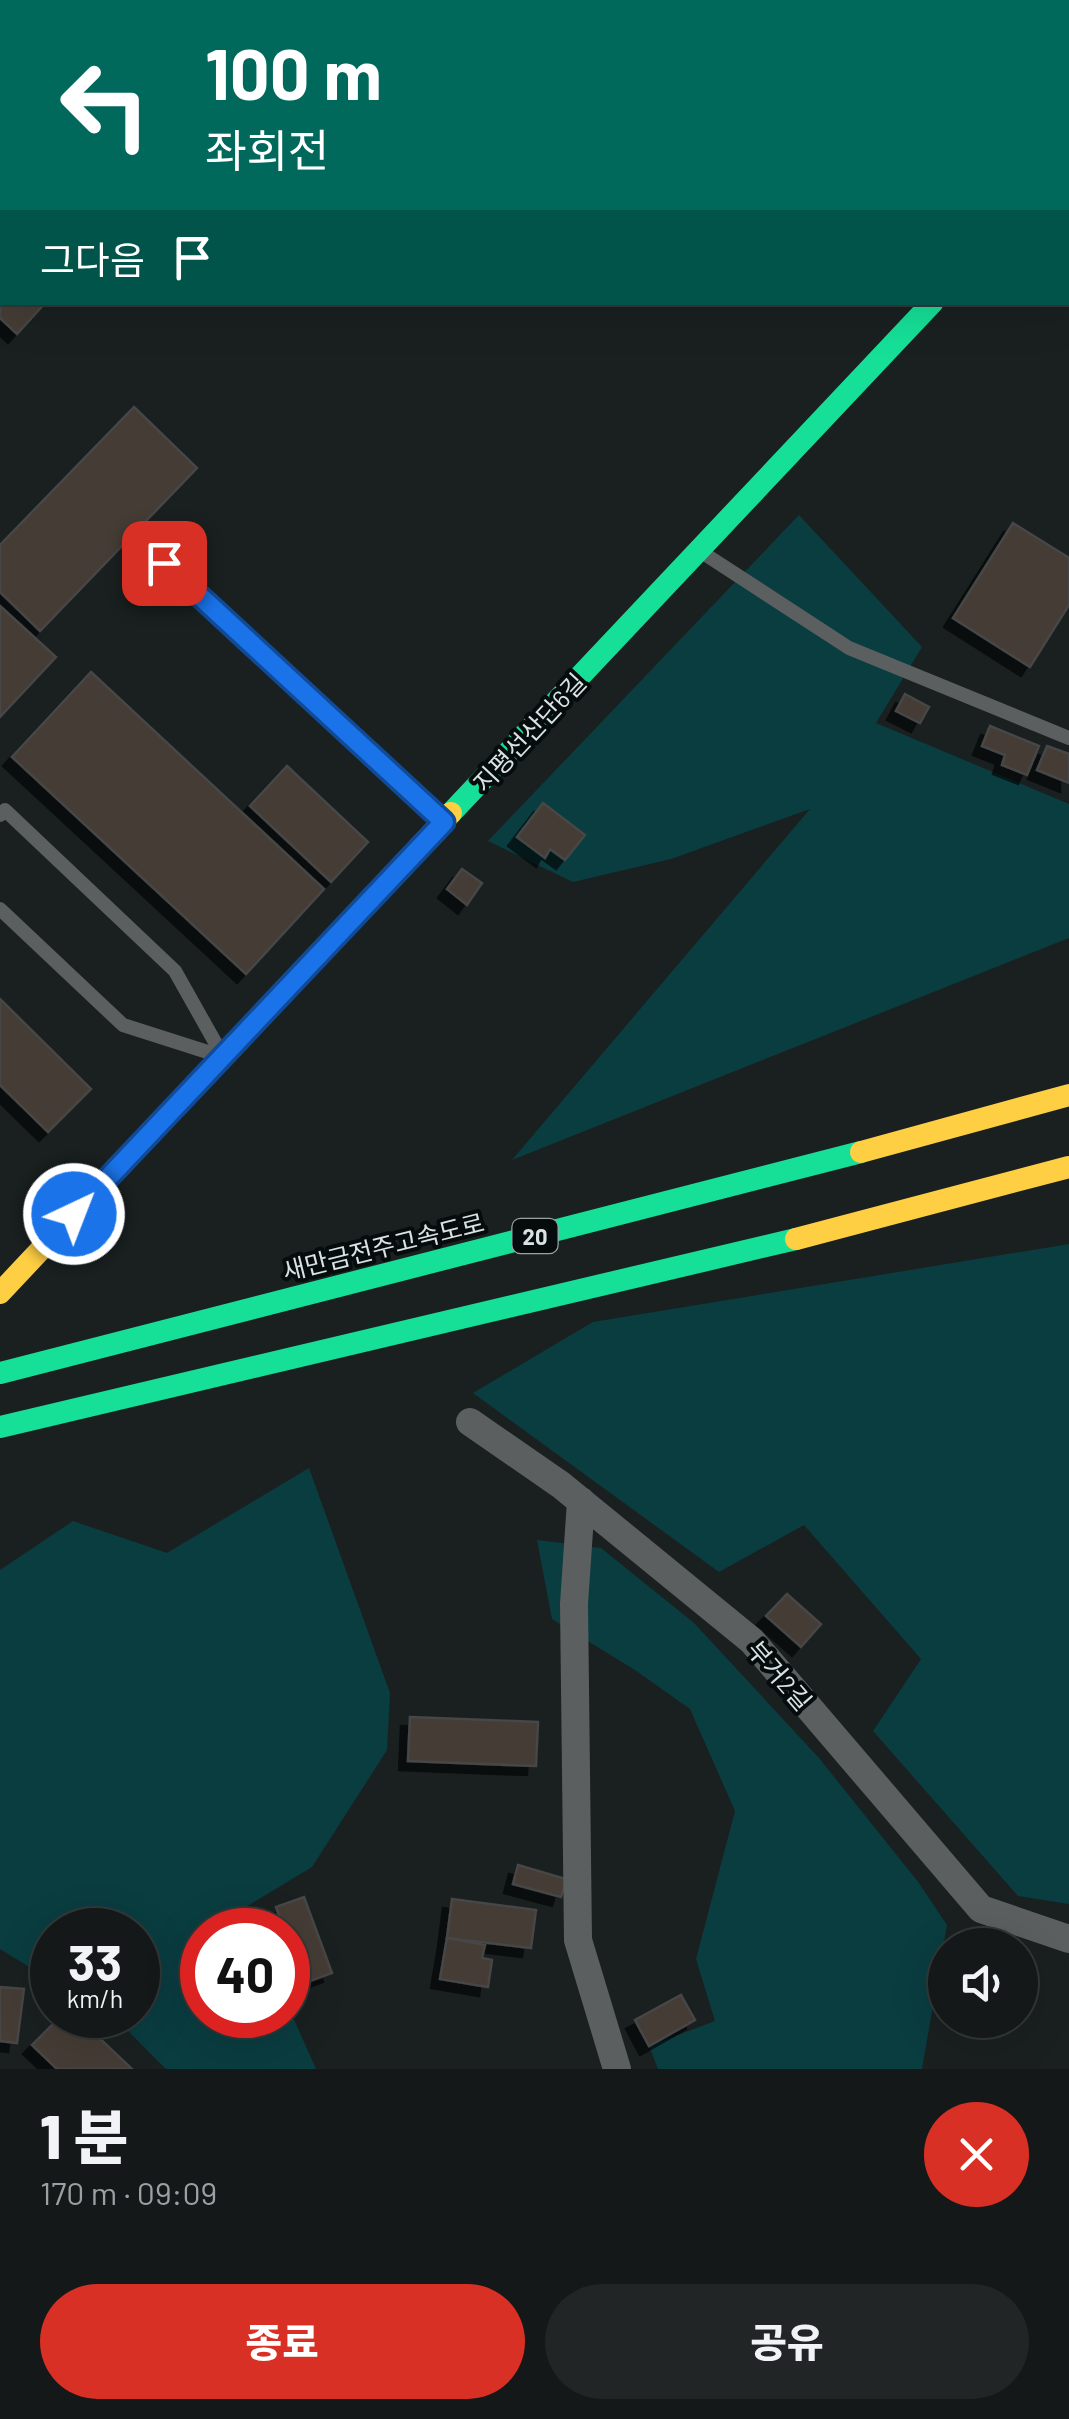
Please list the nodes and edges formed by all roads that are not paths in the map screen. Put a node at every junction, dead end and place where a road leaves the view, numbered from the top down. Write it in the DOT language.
graph roads {
  1 [pos="931,305"];
  2 [pos="700,550"];
  3 [pos="164,563"];
  4 [pos="1069,738"];
  5 [pos="0,815"];
  6 [pos="444,822"];
  7 [pos="0,908"];
  8 [pos="223,1056"];
  9 [pos="1069,1095"];
  10 [pos="1069,1167"];
  11 [pos="0,1293"];
  12 [pos="0,1374"];
  13 [pos="470,1422"];
  14 [pos="0,1427"];
  15 [pos="581,1501"];
  16 [pos="1069,1939"];
  17 [pos="617,2069"];
  1 -- 2 [label="main road, 지평선산단6길"];
  2 -- 4 [label="lane"];
  2 -- 6 [label="main road, 지평선산단6길"];
  3 -- 6 [label="lane"];
  5 -- 8 [label="lane"];
  6 -- 8 [label="main road, 지평선산단6길"];
  7 -- 8 [label="lane"];
  8 -- 11 [label="main road, 지평선산단6길"];
  9 -- 12 [label="main road, 새만금전주고속도로 / 20"];
  10 -- 14 [label="main road"];
  13 -- 15 [label="street, 부거2길"];
  15 -- 16 [label="street, 부거2길"];
  15 -- 17 [label="street"];
}
